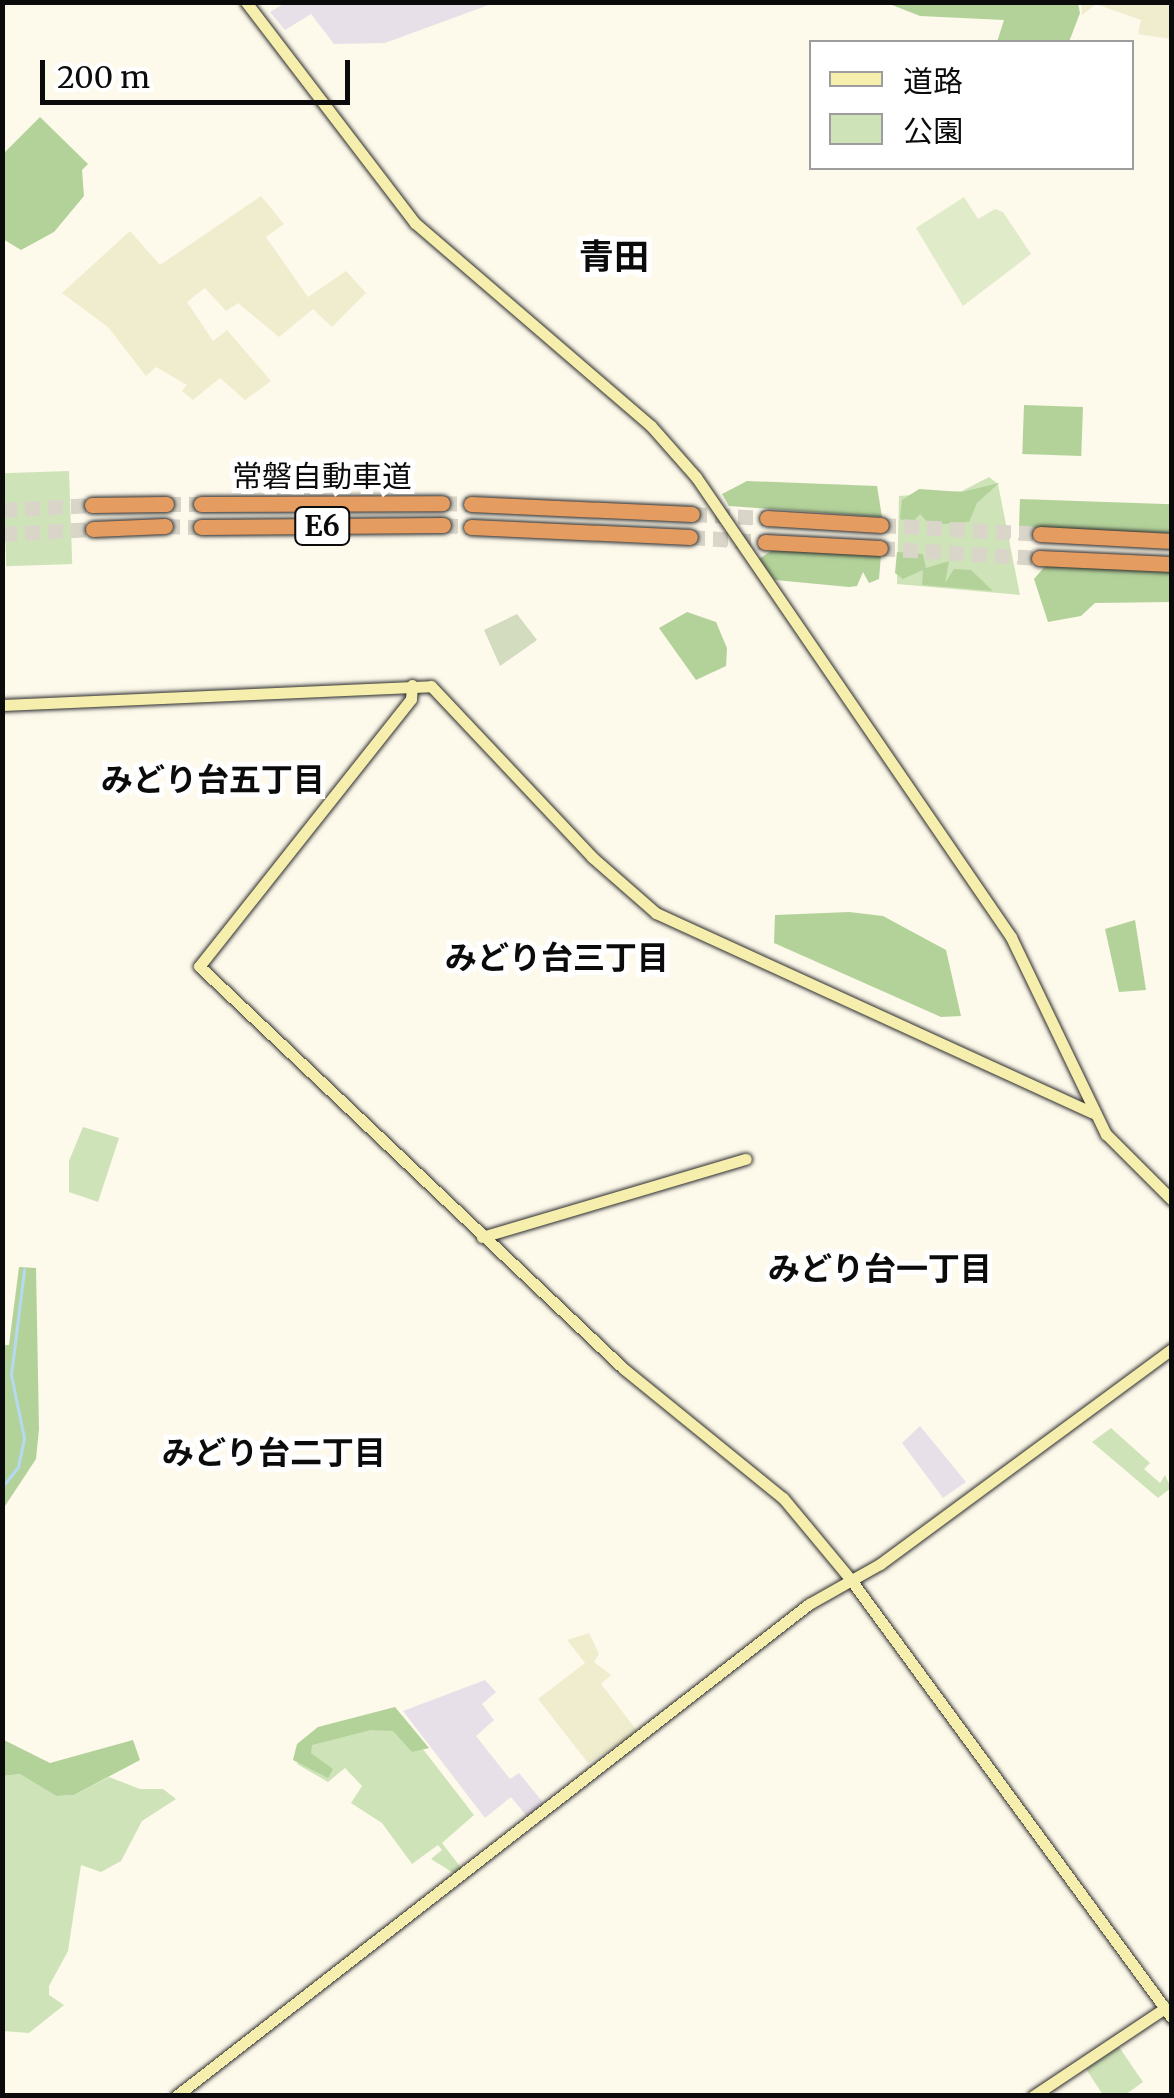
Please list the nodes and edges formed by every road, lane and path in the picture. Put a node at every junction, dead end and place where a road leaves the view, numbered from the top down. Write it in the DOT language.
graph roads {
  1 [pos="246,2"];
  2 [pos="442,503"];
  3 [pos="166,504"];
  4 [pos="201,504"];
  5 [pos="472,504"];
  6 [pos="92,505"];
  7 [pos="692,514"];
  8 [pos="766,518"];
  9 [pos="443,525"];
  10 [pos="881,525"];
  11 [pos="165,526"];
  12 [pos="202,526"];
  13 [pos="470,527"];
  14 [pos="93,529"];
  15 [pos="1040,534"];
  16 [pos="690,537"];
  17 [pos="1172,541"];
  18 [pos="765,542"];
  19 [pos="880,548"];
  20 [pos="1039,558"];
  21 [pos="1172,564"];
  22 [pos="412,685"];
  23 [pos="2,705"];
  24 [pos="1092,1112"];
  25 [pos="746,1159"];
  26 [pos="1172,1200"];
  27 [pos="482,1236"];
  28 [pos="1172,1349"];
  29 [pos="852,1580"];
  30 [pos="1168,2013"];
  31 [pos="176,2096"];
  32 [pos="1033,2096"];
  1 -- 24 [label="street"];
  2 -- 4 [label="highway, 常磐自動車道 / E6"];
  3 -- 6 [label="highway"];
  5 -- 7 [label="highway"];
  8 -- 10 [label="highway"];
  9 -- 12 [label="highway, 常磐自動車道 / E6"];
  11 -- 14 [label="highway"];
  13 -- 16 [label="highway"];
  15 -- 17 [label="highway"];
  18 -- 19 [label="highway"];
  20 -- 21 [label="highway"];
  22 -- 23 [label="street"];
  22 -- 24 [label="street"];
  22 -- 27 [label="street"];
  24 -- 26 [label="street"];
  25 -- 27 [label="street"];
  27 -- 29 [label="street"];
  28 -- 29 [label="street"];
  29 -- 30 [label="street"];
  29 -- 31 [label="street"];
  30 -- 32 [label="street"];
}
